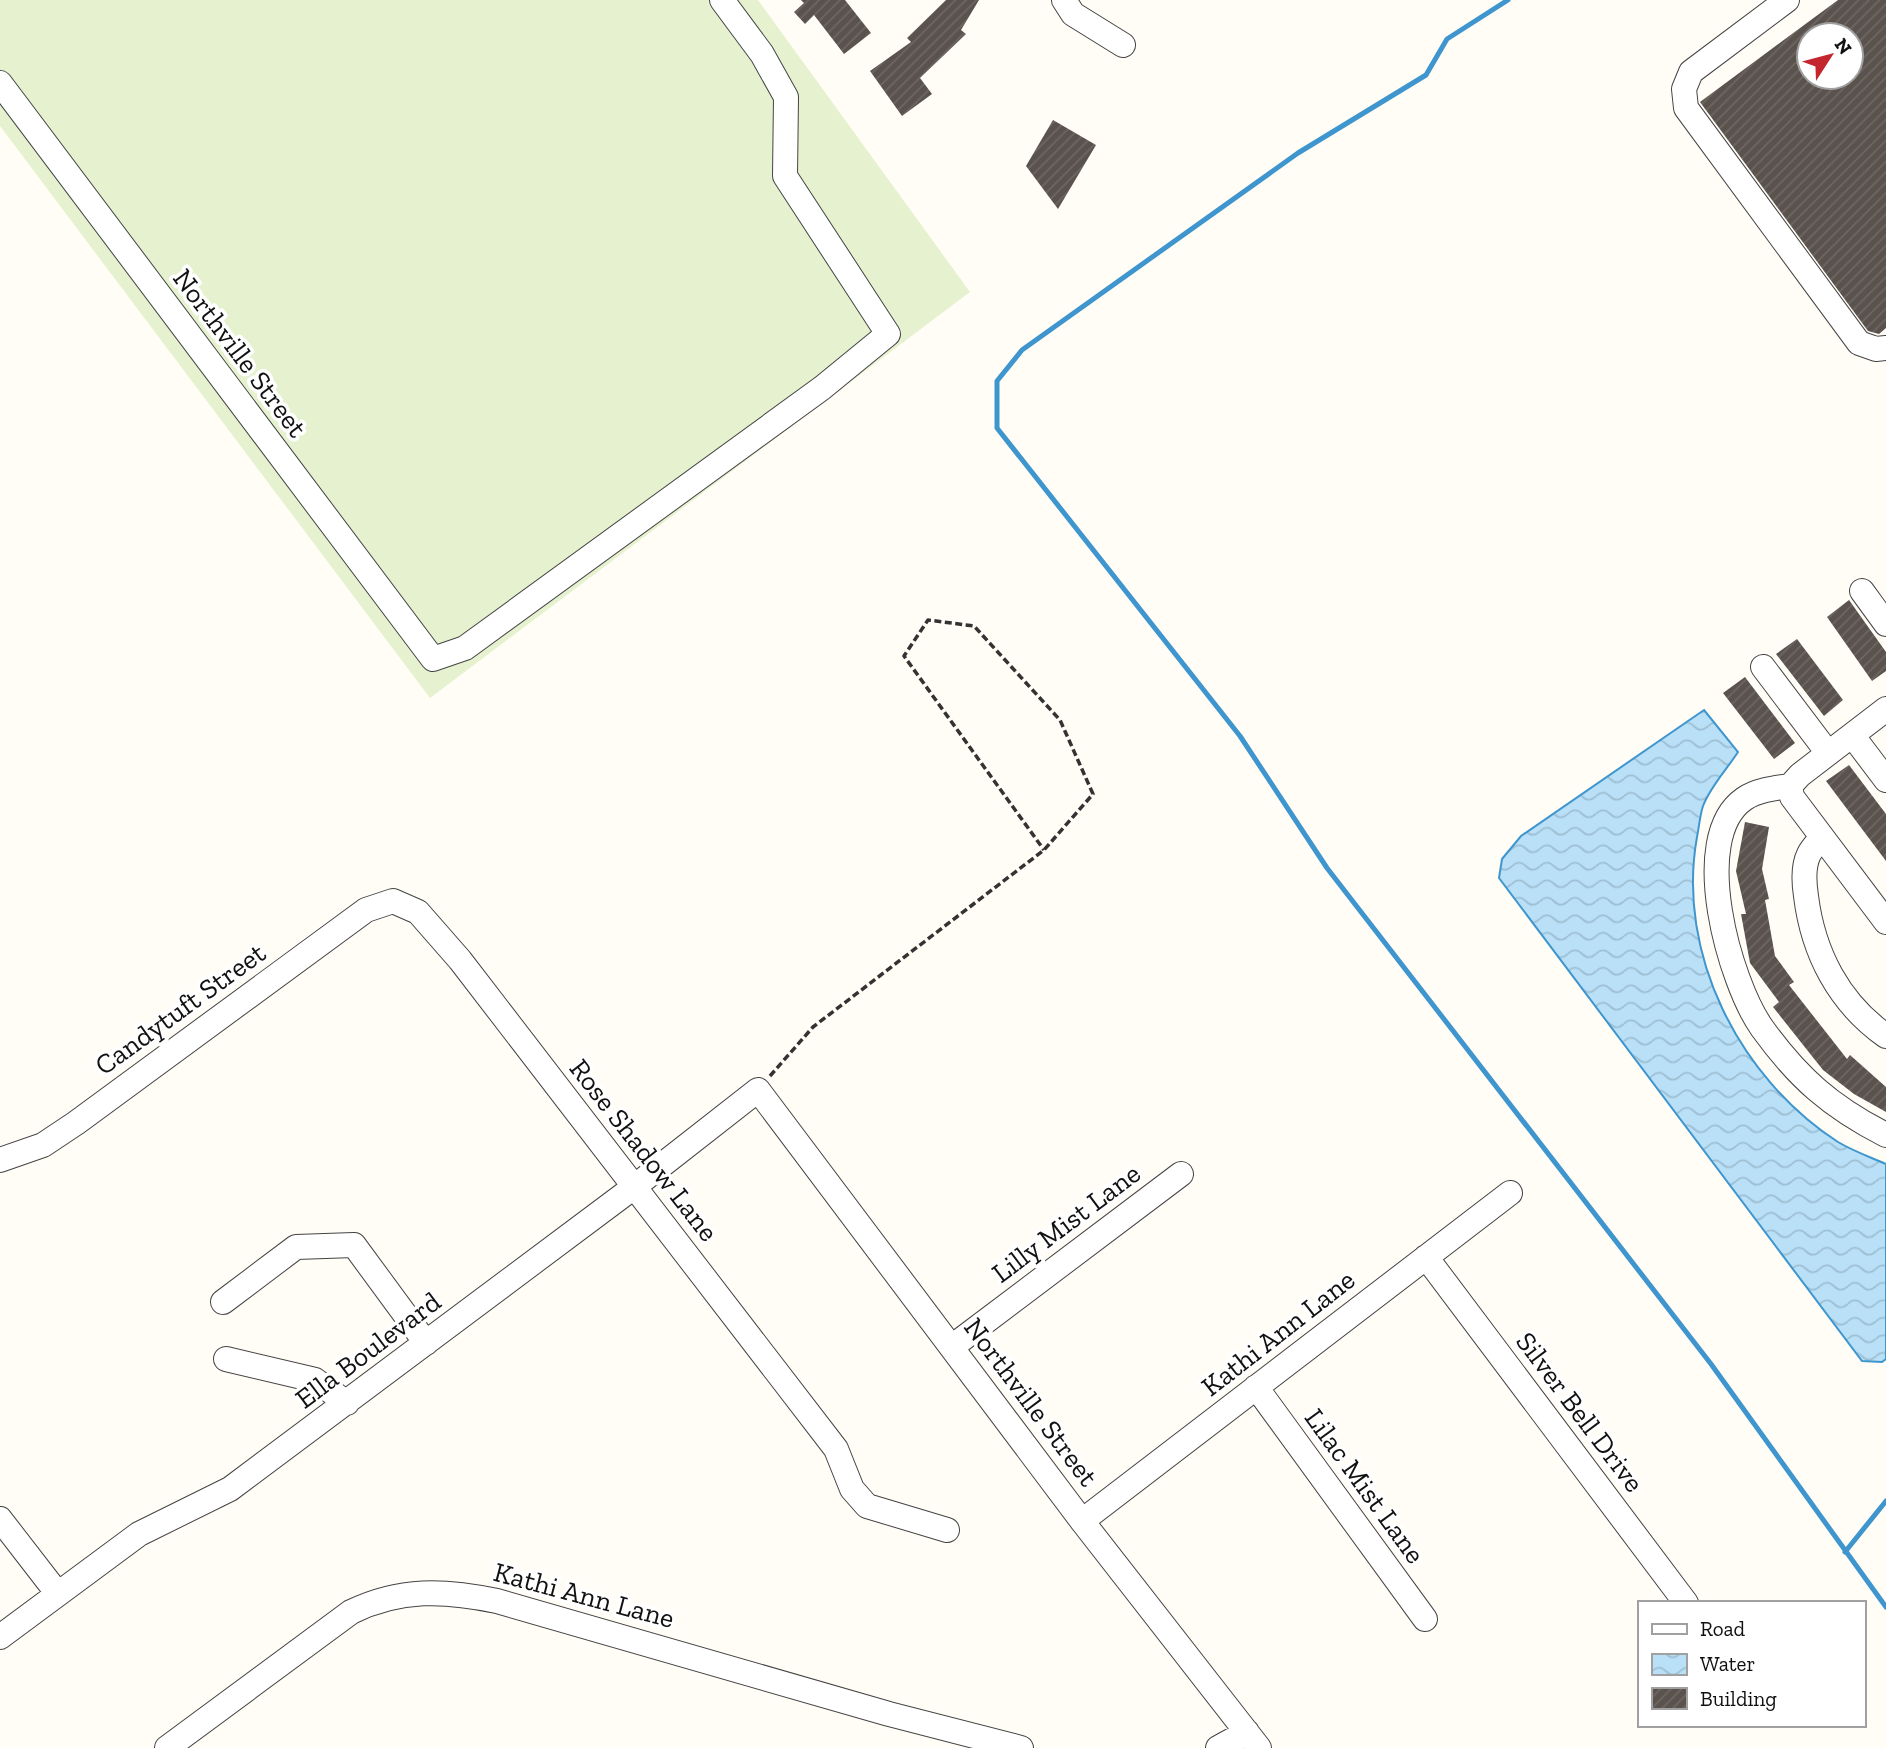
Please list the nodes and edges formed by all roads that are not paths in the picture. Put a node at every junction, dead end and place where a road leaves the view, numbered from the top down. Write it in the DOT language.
graph roads {
  1 [pos="722,0"];
  2 [pos="1064,0"];
  3 [pos="1787,0"];
  4 [pos="1123,45"];
  5 [pos="0,83"];
  6 [pos="1886,348"];
  7 [pos="1862,591"];
  8 [pos="1886,624"];
  9 [pos="1763,667"];
  10 [pos="1886,709"];
  11 [pos="1852,735"];
  12 [pos="1828,753"];
  13 [pos="1886,780"];
  14 [pos="1790,786"];
  15 [pos="1822,837"];
  16 [pos="393,901"];
  17 [pos="1885,919"];
  18 [pos="1886,1036"];
  19 [pos="758,1090"];
  20 [pos="1886,1135"];
  21 [pos="0,1160"];
  22 [pos="1181,1174"];
  23 [pos="634,1187"];
  24 [pos="1510,1193"];
  25 [pos="1426,1257"];
  26 [pos="223,1302"];
  27 [pos="426,1343"];
  28 [pos="953,1346"];
  29 [pos="226,1359"];
  30 [pos="1256,1387"];
  31 [pos="347,1403"];
  32 [pos="0,1519"];
  33 [pos="1082,1521"];
  34 [pos="947,1530"];
  35 [pos="58,1594"];
  36 [pos="1684,1601"];
  37 [pos="1425,1619"];
  38 [pos="0,1637"];
  39 [pos="1253,1740"];
  40 [pos="167,1748"];
  41 [pos="1021,1748"];
  42 [pos="1218,1748"];
  1 -- 5 [label="street, Northville Street"];
  2 -- 4 [label="street"];
  3 -- 6 [label="street"];
  7 -- 8 [label="street"];
  9 -- 12 [label="street"];
  10 -- 11 [label="street"];
  11 -- 12 [label="street"];
  11 -- 13 [label="street"];
  12 -- 14 [label="street"];
  14 -- 15 [label="street"];
  14 -- 20 [label="street"];
  15 -- 17 [label="street"];
  15 -- 18 [label="street"];
  16 -- 21 [label="street, Candytuft Street"];
  16 -- 23 [label="street, Rose Shadow Lane"];
  19 -- 23 [label="street, Ella Boulevard"];
  19 -- 28 [label="street, Northville Street"];
  22 -- 28 [label="street, Lilly Mist Lane"];
  23 -- 27 [label="street, Ella Boulevard"];
  23 -- 34 [label="street, Rose Shadow Lane"];
  24 -- 25 [label="street, Kathi Ann Lane"];
  25 -- 30 [label="street, Kathi Ann Lane"];
  25 -- 36 [label="street, Silver Bell Drive"];
  26 -- 27 [label="street"];
  27 -- 31 [label="street, Ella Boulevard"];
  28 -- 33 [label="street, Northville Street"];
  29 -- 31 [label="street"];
  30 -- 33 [label="street, Kathi Ann Lane"];
  30 -- 37 [label="street, Lilac Mist Lane"];
  31 -- 35 [label="street, Ella Boulevard"];
  32 -- 35 [label="street"];
  33 -- 39 [label="street, Northville Street"];
  35 -- 38 [label="street, Ella Boulevard"];
  39 -- 42 [label="street"];
  40 -- 41 [label="street, Kathi Ann Lane"];
}
